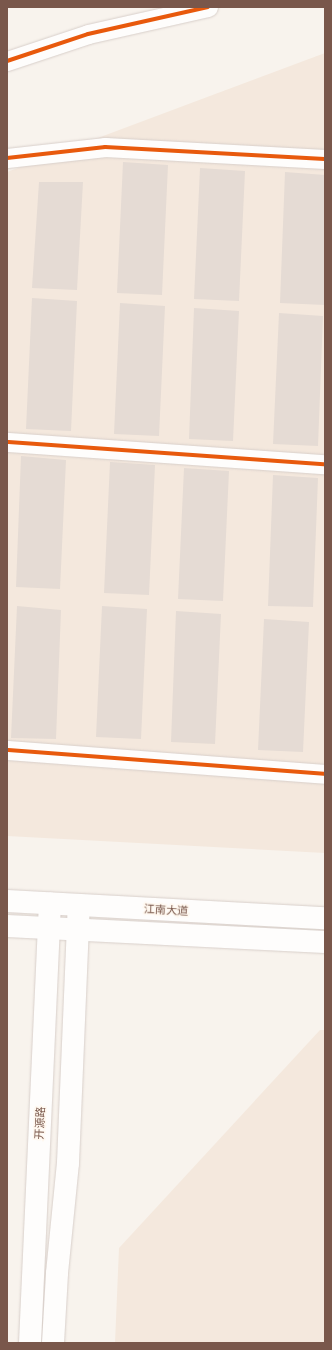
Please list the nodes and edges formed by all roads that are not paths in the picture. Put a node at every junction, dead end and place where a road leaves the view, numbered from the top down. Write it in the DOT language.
graph roads {
  1 [pos="208,7"];
  2 [pos="7,61"];
  3 [pos="7,158"];
  4 [pos="325,159"];
  5 [pos="7,442"];
  6 [pos="325,464"];
  7 [pos="7,750"];
  8 [pos="325,774"];
  9 [pos="7,901"];
  10 [pos="50,903"];
  11 [pos="79,905"];
  12 [pos="325,918"];
  13 [pos="7,926"];
  14 [pos="49,928"];
  15 [pos="78,930"];
  16 [pos="325,942"];
  17 [pos="30,1343"];
  18 [pos="53,1343"];
  1 -- 2 [label="street"];
  3 -- 4 [label="street"];
  5 -- 6 [label="street"];
  7 -- 8 [label="street"];
  9 -- 10 [label="main road, 江南大道"];
  10 -- 11 [label="main road, 江南大道"];
  10 -- 14 [label="main road, 开源路"];
  11 -- 12 [label="main road, 江南大道"];
  11 -- 15 [label="main road"];
  13 -- 14 [label="main road"];
  14 -- 15 [label="main road"];
  14 -- 17 [label="main road, 开源路"];
  15 -- 16 [label="main road"];
  15 -- 18 [label="main road"];
}
